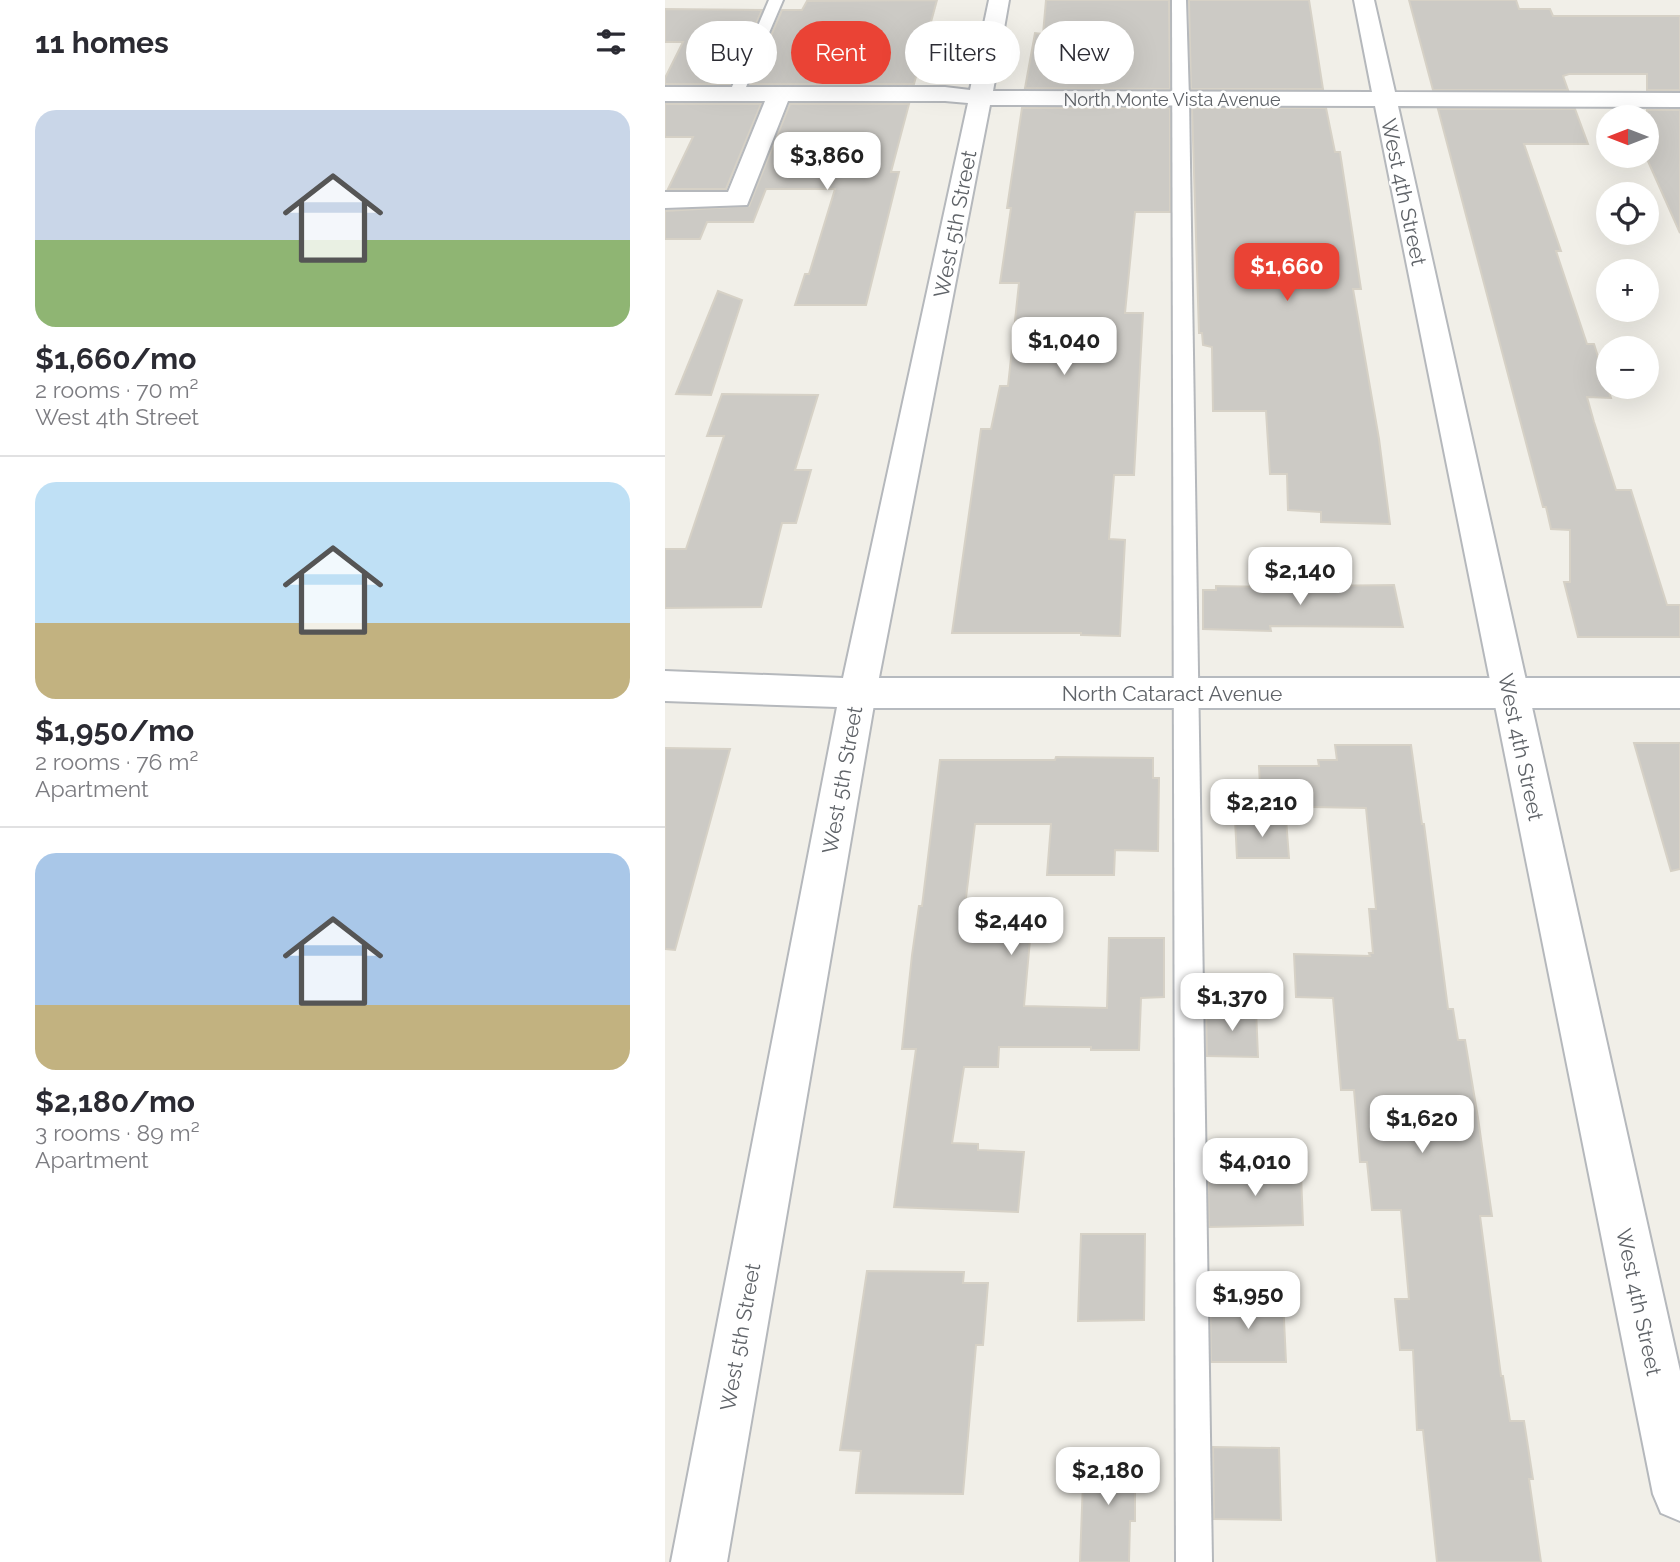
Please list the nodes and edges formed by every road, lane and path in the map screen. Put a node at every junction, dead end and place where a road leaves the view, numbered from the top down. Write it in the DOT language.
graph roads {
  1 [pos="776,0"];
  2 [pos="999,0"];
  3 [pos="1179,0"];
  4 [pos="1364,0"];
  5 [pos="665,94"];
  6 [pos="736,94"];
  7 [pos="779,94"];
  8 [pos="980,98"];
  9 [pos="1182,99"];
  10 [pos="1384,100"];
  11 [pos="1680,100"];
  12 [pos="665,200"];
  13 [pos="665,686"];
  14 [pos="858,693"];
  15 [pos="1187,693"];
  16 [pos="1509,693"];
  17 [pos="1680,693"];
  18 [pos="1680,1494"];
  19 [pos="699,1562"];
  20 [pos="1194,1562"];
  1 -- 6 [label="lane"];
  2 -- 8 [label="street, West 5th Street"];
  3 -- 9 [label="lane"];
  4 -- 10 [label="street, West 4th Street"];
  5 -- 6 [label="street, North Monte Vista Avenue"];
  6 -- 7 [label="street, North Monte Vista Avenue"];
  7 -- 8 [label="street, North Monte Vista Avenue"];
  7 -- 12 [label="street"];
  8 -- 9 [label="street, North Monte Vista Avenue"];
  8 -- 14 [label="street, West 5th Street"];
  9 -- 10 [label="street, North Monte Vista Avenue"];
  9 -- 15 [label="lane"];
  10 -- 11 [label="street, North Monte Vista Avenue"];
  10 -- 16 [label="street, West 4th Street"];
  13 -- 14 [label="street, North Cataract Avenue"];
  14 -- 15 [label="street, North Cataract Avenue"];
  14 -- 19 [label="street, West 5th Street"];
  15 -- 16 [label="street, North Cataract Avenue"];
  15 -- 20 [label="lane"];
  16 -- 17 [label="street, North Cataract Avenue"];
  16 -- 18 [label="street, West 4th Street"];
}
